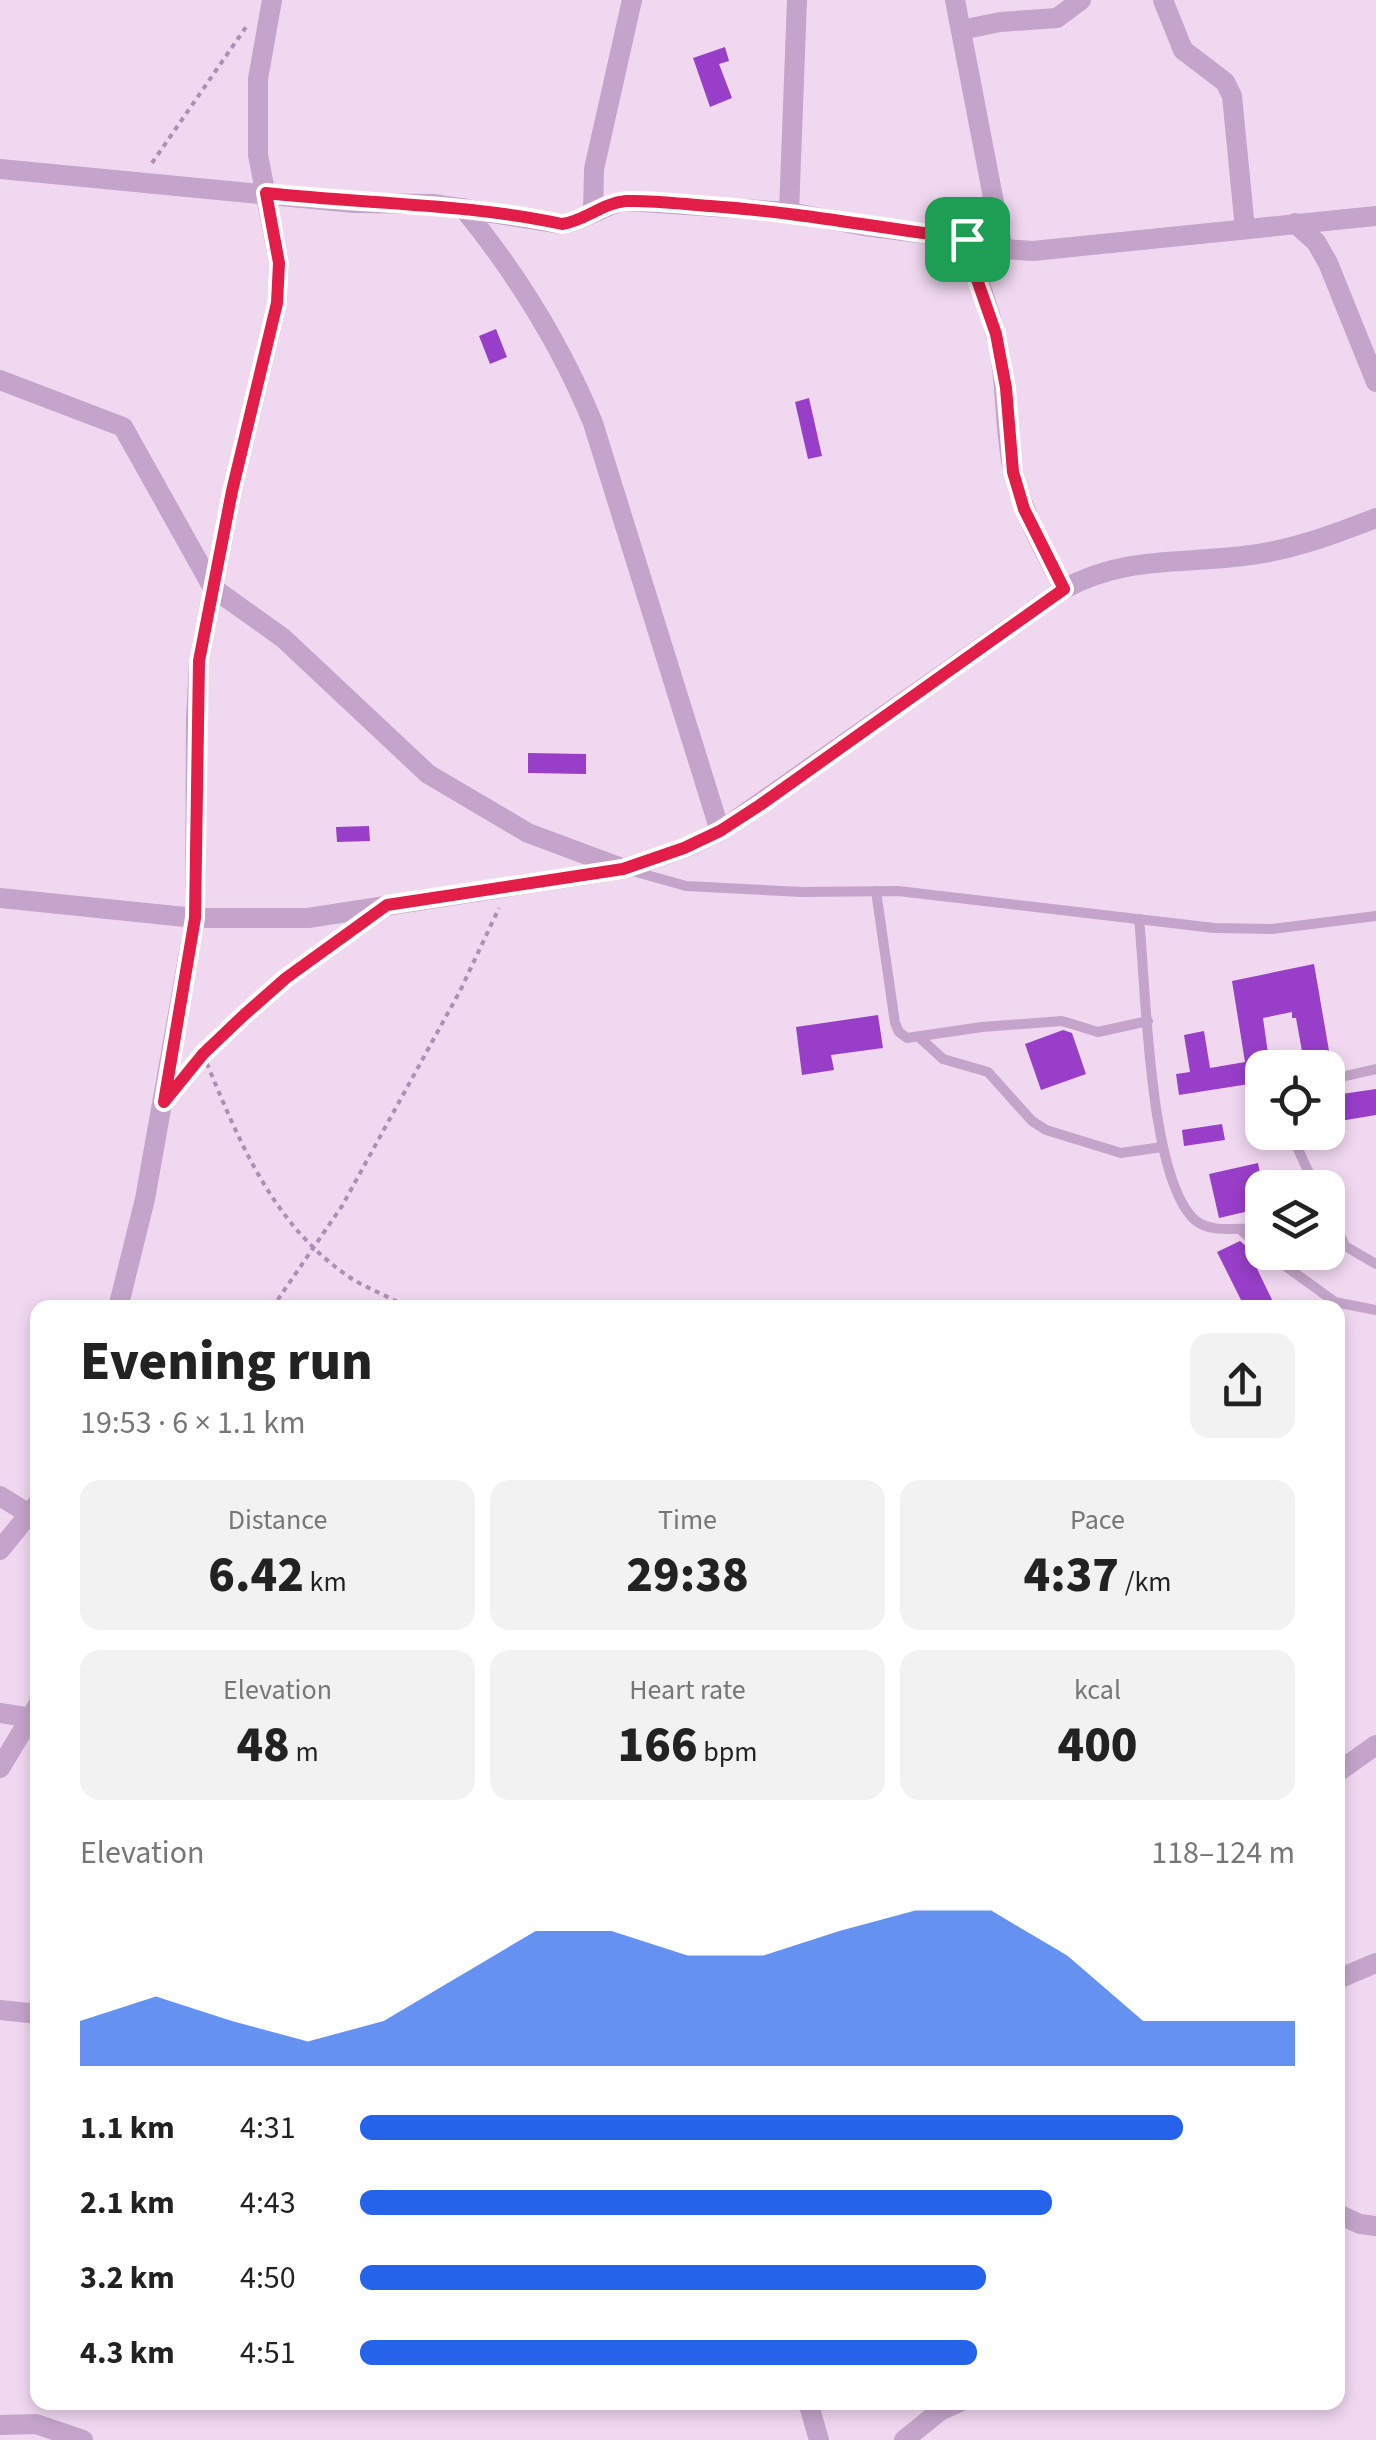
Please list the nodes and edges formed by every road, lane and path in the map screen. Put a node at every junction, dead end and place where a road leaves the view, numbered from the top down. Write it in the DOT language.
graph roads {
  1 [pos="272,0"];
  2 [pos="632,0"];
  3 [pos="796,0"];
  4 [pos="956,0"];
  5 [pos="1082,0"];
  6 [pos="1163,0"];
  7 [pos="248,24"];
  8 [pos="961,30"];
  9 [pos="0,169"];
  10 [pos="138,184"];
  11 [pos="266,193"];
  12 [pos="463,208"];
  13 [pos="789,212"];
  14 [pos="592,213"];
  15 [pos="1376,216"];
  16 [pos="1295,223"];
  17 [pos="1245,228"];
  18 [pos="967,239"];
  19 [pos="1003,249"];
  20 [pos="0,380"];
  21 [pos="1376,382"];
  22 [pos="1376,518"];
  23 [pos="213,588"];
  24 [pos="1064,589"];
  25 [pos="720,831"];
  26 [pos="623,869"];
  27 [pos="507,886"];
  28 [pos="876,892"];
  29 [pos="3,899"];
  30 [pos="1376,916"];
  31 [pos="195,918"];
  32 [pos="1139,918"];
  33 [pos="357,927"];
  34 [pos="1148,1021"];
  35 [pos="920,1038"];
  36 [pos="203,1054"];
  37 [pos="1376,1069"];
  38 [pos="185,1076"];
  39 [pos="1345,1076"];
  40 [pos="1162,1147"];
  41 [pos="1240,1228"];
  42 [pos="1245,1228"];
  43 [pos="1245,1233"];
  44 [pos="1346,1246"];
  45 [pos="314,1248"];
  46 [pos="1376,1264"];
  47 [pos="1289,1270"];
  48 [pos="120,1300"];
  49 [pos="278,1300"];
  50 [pos="392,1300"];
  51 [pos="1328,1300"];
  52 [pos="1345,1306"];
  53 [pos="1376,1310"];
  54 [pos="0,1496"];
  55 [pos="30,1508"];
  56 [pos="30,1513"];
  57 [pos="0,1550"];
  58 [pos="0,1713"];
  59 [pos="30,1714"];
  60 [pos="30,1722"];
  61 [pos="1376,1745"];
  62 [pos="1345,1767"];
  63 [pos="0,1768"];
  64 [pos="1376,1963"];
  65 [pos="1345,1977"];
  66 [pos="0,2010"];
  67 [pos="30,2013"];
  68 [pos="1345,2217"];
  69 [pos="1376,2226"];
  70 [pos="810,2410"];
  71 [pos="942,2410"];
  72 [pos="0,2425"];
  73 [pos="83,2440"];
  74 [pos="819,2440"];
  75 [pos="904,2440"];
  1 -- 11 [label="street"];
  2 -- 14 [label="street"];
  3 -- 13 [label="street"];
  4 -- 8 [label="street"];
  5 -- 8 [label="street"];
  6 -- 17 [label="street"];
  7 -- 10 [label="path"];
  8 -- 19 [label="street"];
  9 -- 10 [label="street"];
  10 -- 11 [label="street"];
  11 -- 12 [label="street"];
  11 -- 23 [label="street"];
  12 -- 14 [label="street"];
  12 -- 25 [label="street"];
  13 -- 14 [label="street"];
  13 -- 18 [label="street"];
  15 -- 16 [label="street"];
  16 -- 17 [label="street"];
  16 -- 21 [label="street"];
  17 -- 19 [label="street"];
  18 -- 19 [label="street"];
  18 -- 24 [label="street"];
  20 -- 23 [label="street"];
  22 -- 24 [label="street"];
  23 -- 26 [label="street"];
  23 -- 31 [label="street"];
  24 -- 25 [label="street"];
  25 -- 26 [label="street"];
  26 -- 27 [label="street"];
  26 -- 28 [label="lane"];
  27 -- 31 [label="street"];
  27 -- 45 [label="path"];
  28 -- 32 [label="lane"];
  28 -- 35 [label="lane"];
  29 -- 31 [label="street"];
  30 -- 32 [label="lane"];
  31 -- 48 [label="street"];
  32 -- 34 [label="lane"];
  33 -- 36 [label="path"];
  34 -- 35 [label="lane"];
  34 -- 40 [label="lane"];
  35 -- 40 [label="lane"];
  36 -- 38 [label="path"];
  36 -- 45 [label="path"];
  37 -- 39 [label="lane"];
  40 -- 41 [label="lane"];
  41 -- 42 [label="lane"];
  41 -- 43 [label="lane"];
  44 -- 46 [label="lane"];
  45 -- 49 [label="path"];
  45 -- 50 [label="path"];
  47 -- 51 [label="lane"];
  52 -- 53 [label="lane"];
  54 -- 55 [label="street"];
  56 -- 57 [label="street"];
  58 -- 59 [label="street"];
  60 -- 63 [label="street"];
  61 -- 62 [label="street"];
  64 -- 65 [label="street"];
  66 -- 67 [label="street"];
  68 -- 69 [label="street"];
  70 -- 74 [label="street"];
  71 -- 75 [label="street"];
  72 -- 73 [label="street"];
}
